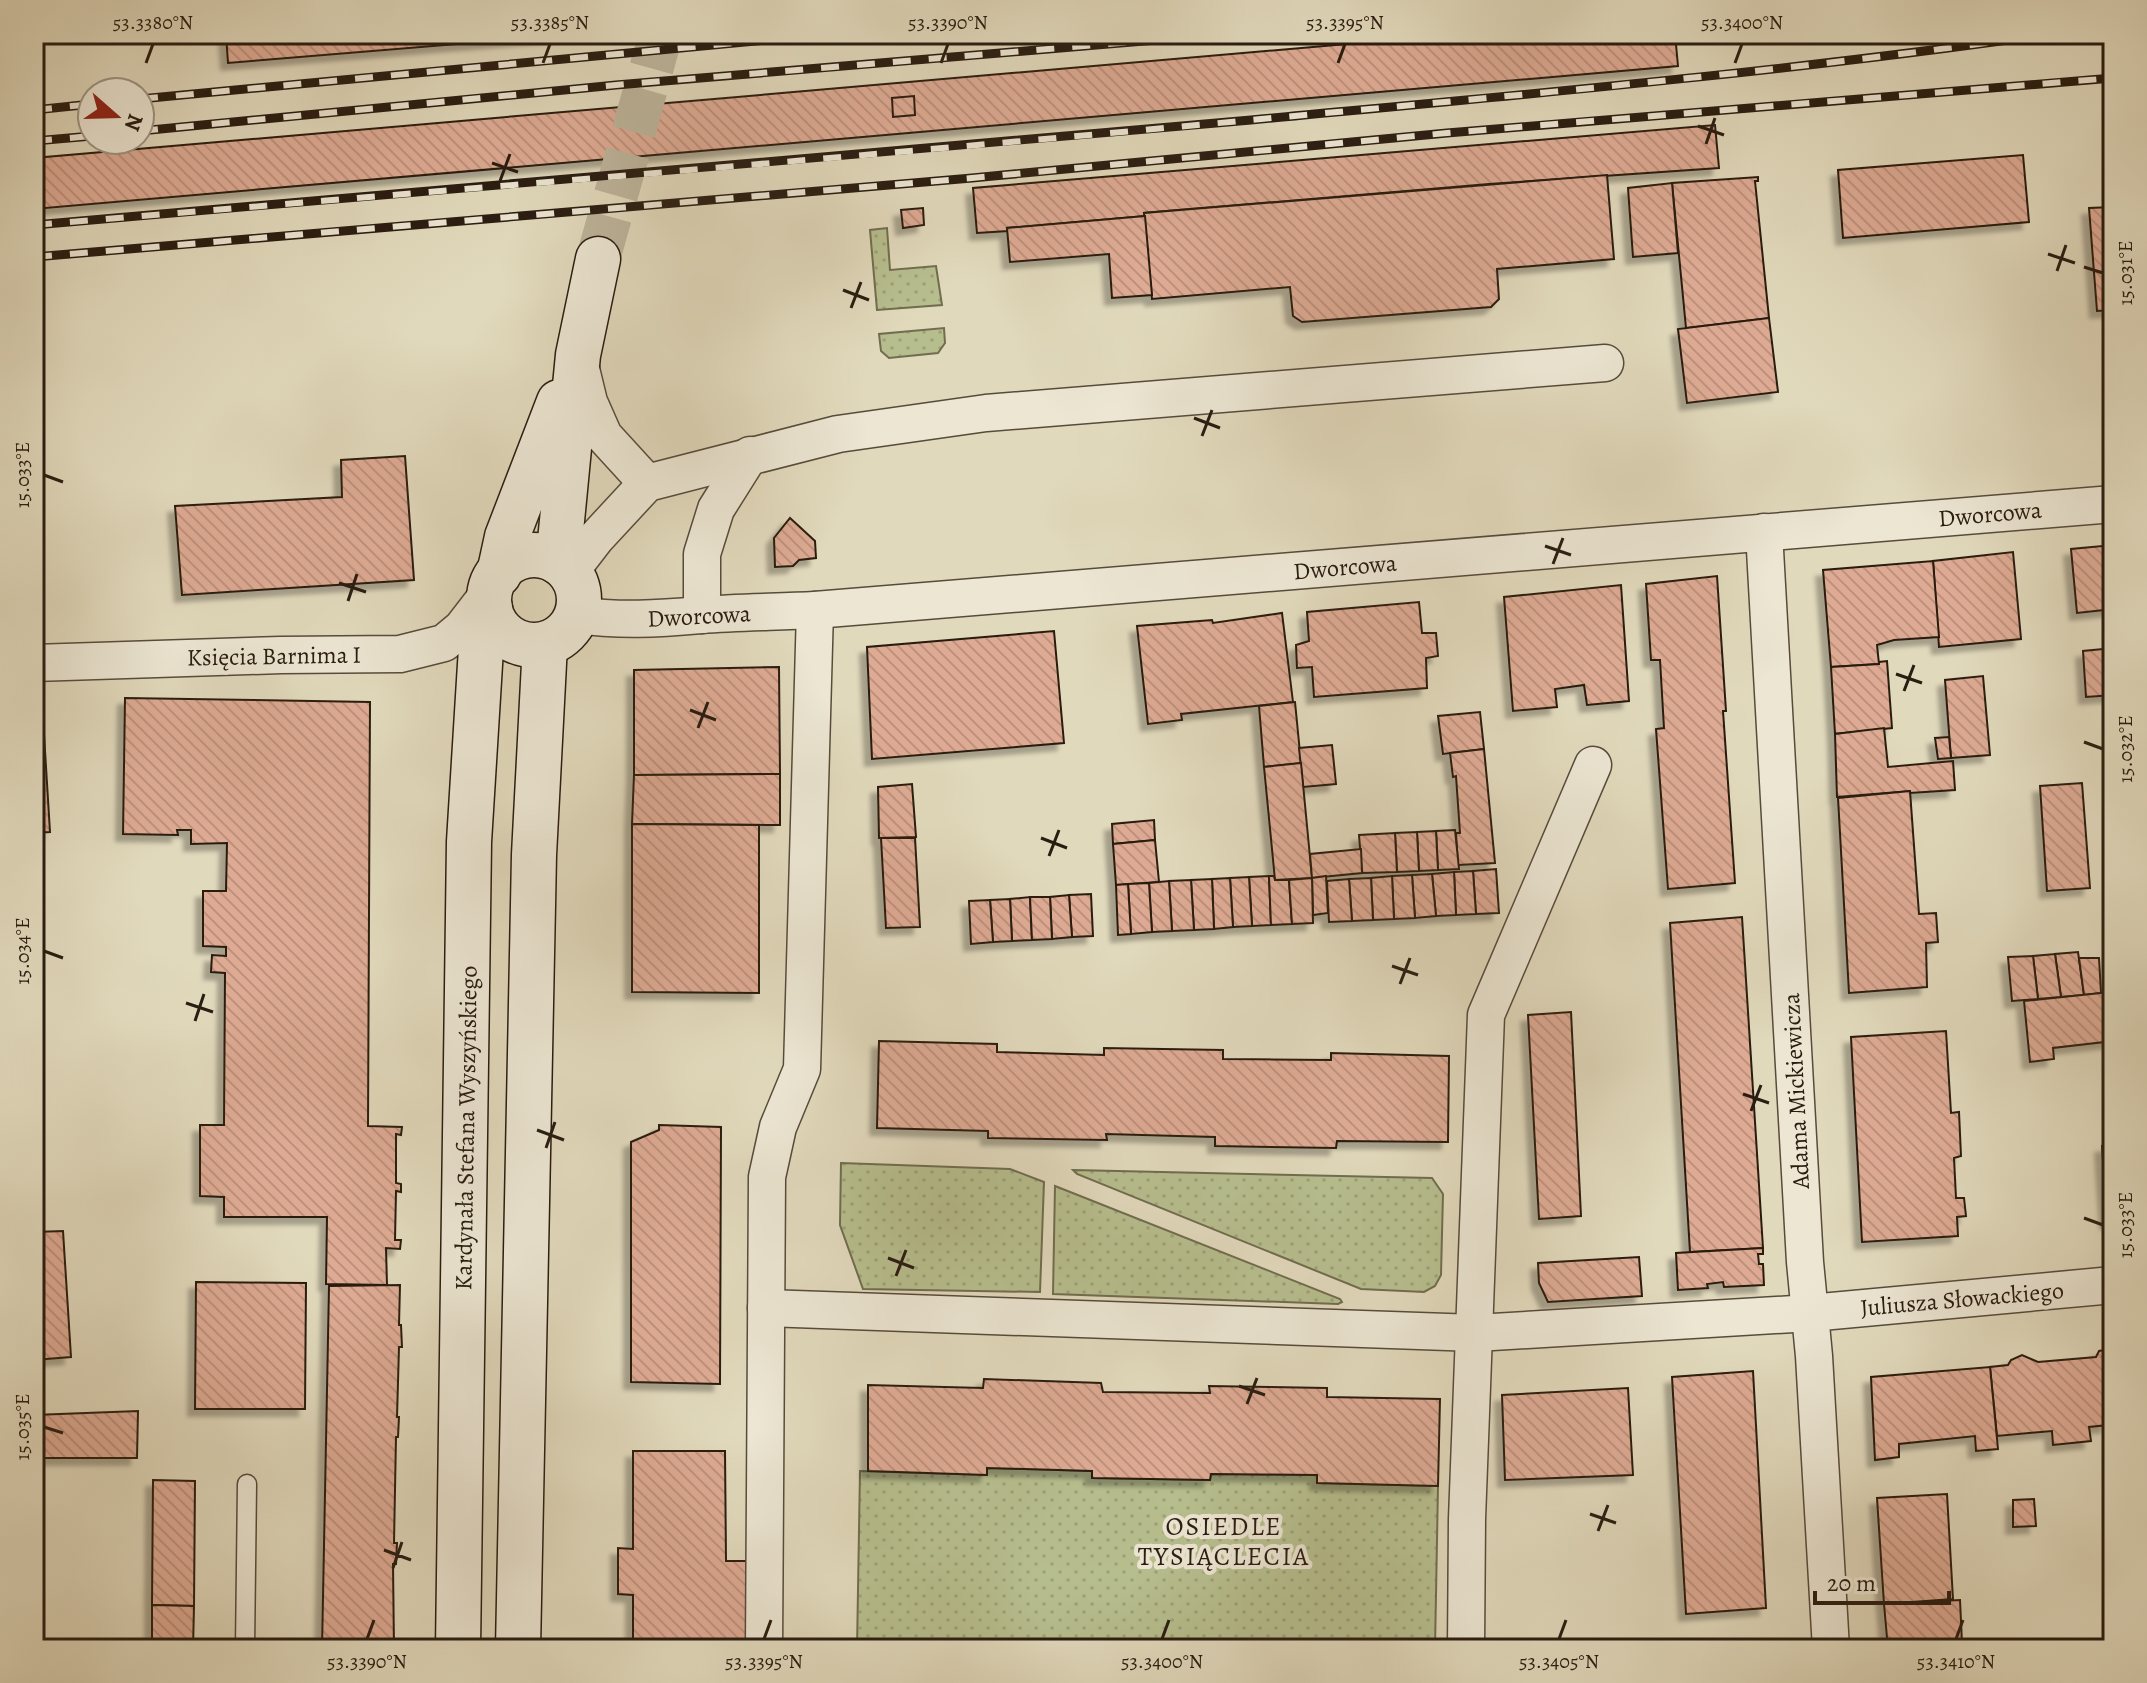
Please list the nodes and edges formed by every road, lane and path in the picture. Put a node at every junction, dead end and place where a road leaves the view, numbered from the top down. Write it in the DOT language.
graph roads {
  1 [pos="598,259"];
  2 [pos="578,355"];
  3 [pos="1605,363"];
  4 [pos="750,455"];
  5 [pos="647,483"];
  6 [pos="2113,504"];
  7 [pos="1764,532"];
  8 [pos="568,583"];
  9 [pos="493,592"];
  10 [pos="815,610"];
  11 [pos="702,615"];
  12 [pos="545,644"];
  13 [pos="34,663"];
  14 [pos="1593,765"];
  15 [pos="2113,1285"];
  16 [pos="766,1308"];
  17 [pos="1810,1313"];
  18 [pos="1476,1333"];
  19 [pos="247,1484"];
  20 [pos="245,1649"];
  21 [pos="458,1649"];
  22 [pos="518,1649"];
  23 [pos="764,1649"];
  24 [pos="1466,1649"];
  25 [pos="1831,1649"];
  1 -- 2 [label="main road, Kardynała Stefana Wyszyńskiego"];
  2 -- 5 [label="street"];
  2 -- 8 [label="main road, Kardynała Stefana Wyszyńskiego"];
  2 -- 9 [label="main road, Kardynała Stefana Wyszyńskiego"];
  3 -- 4 [label="street"];
  4 -- 5 [label="street"];
  4 -- 11 [label="street"];
  5 -- 8 [label="street"];
  6 -- 7 [label="street, Dworcowa"];
  7 -- 10 [label="street, Dworcowa"];
  7 -- 17 [label="street, Adama Mickiewicza"];
  8 -- 9 [label="main road"];
  8 -- 11 [label="street, Dworcowa"];
  8 -- 12 [label="main road"];
  9 -- 12 [label="main road"];
  9 -- 13 [label="street, Księcia Barnima I"];
  9 -- 21 [label="main road, Kardynała Stefana Wyszyńskiego"];
  10 -- 11 [label="street, Dworcowa"];
  10 -- 16 [label="street"];
  12 -- 22 [label="main road"];
  14 -- 18 [label="street"];
  15 -- 17 [label="street, Juliusza Słowackiego"];
  16 -- 18 [label="street, Juliusza Słowackiego"];
  16 -- 23 [label="street"];
  17 -- 18 [label="street, Juliusza Słowackiego"];
  17 -- 25 [label="street, Adama Mickiewicza"];
  18 -- 24 [label="street"];
  19 -- 20 [label="lane"];
}
